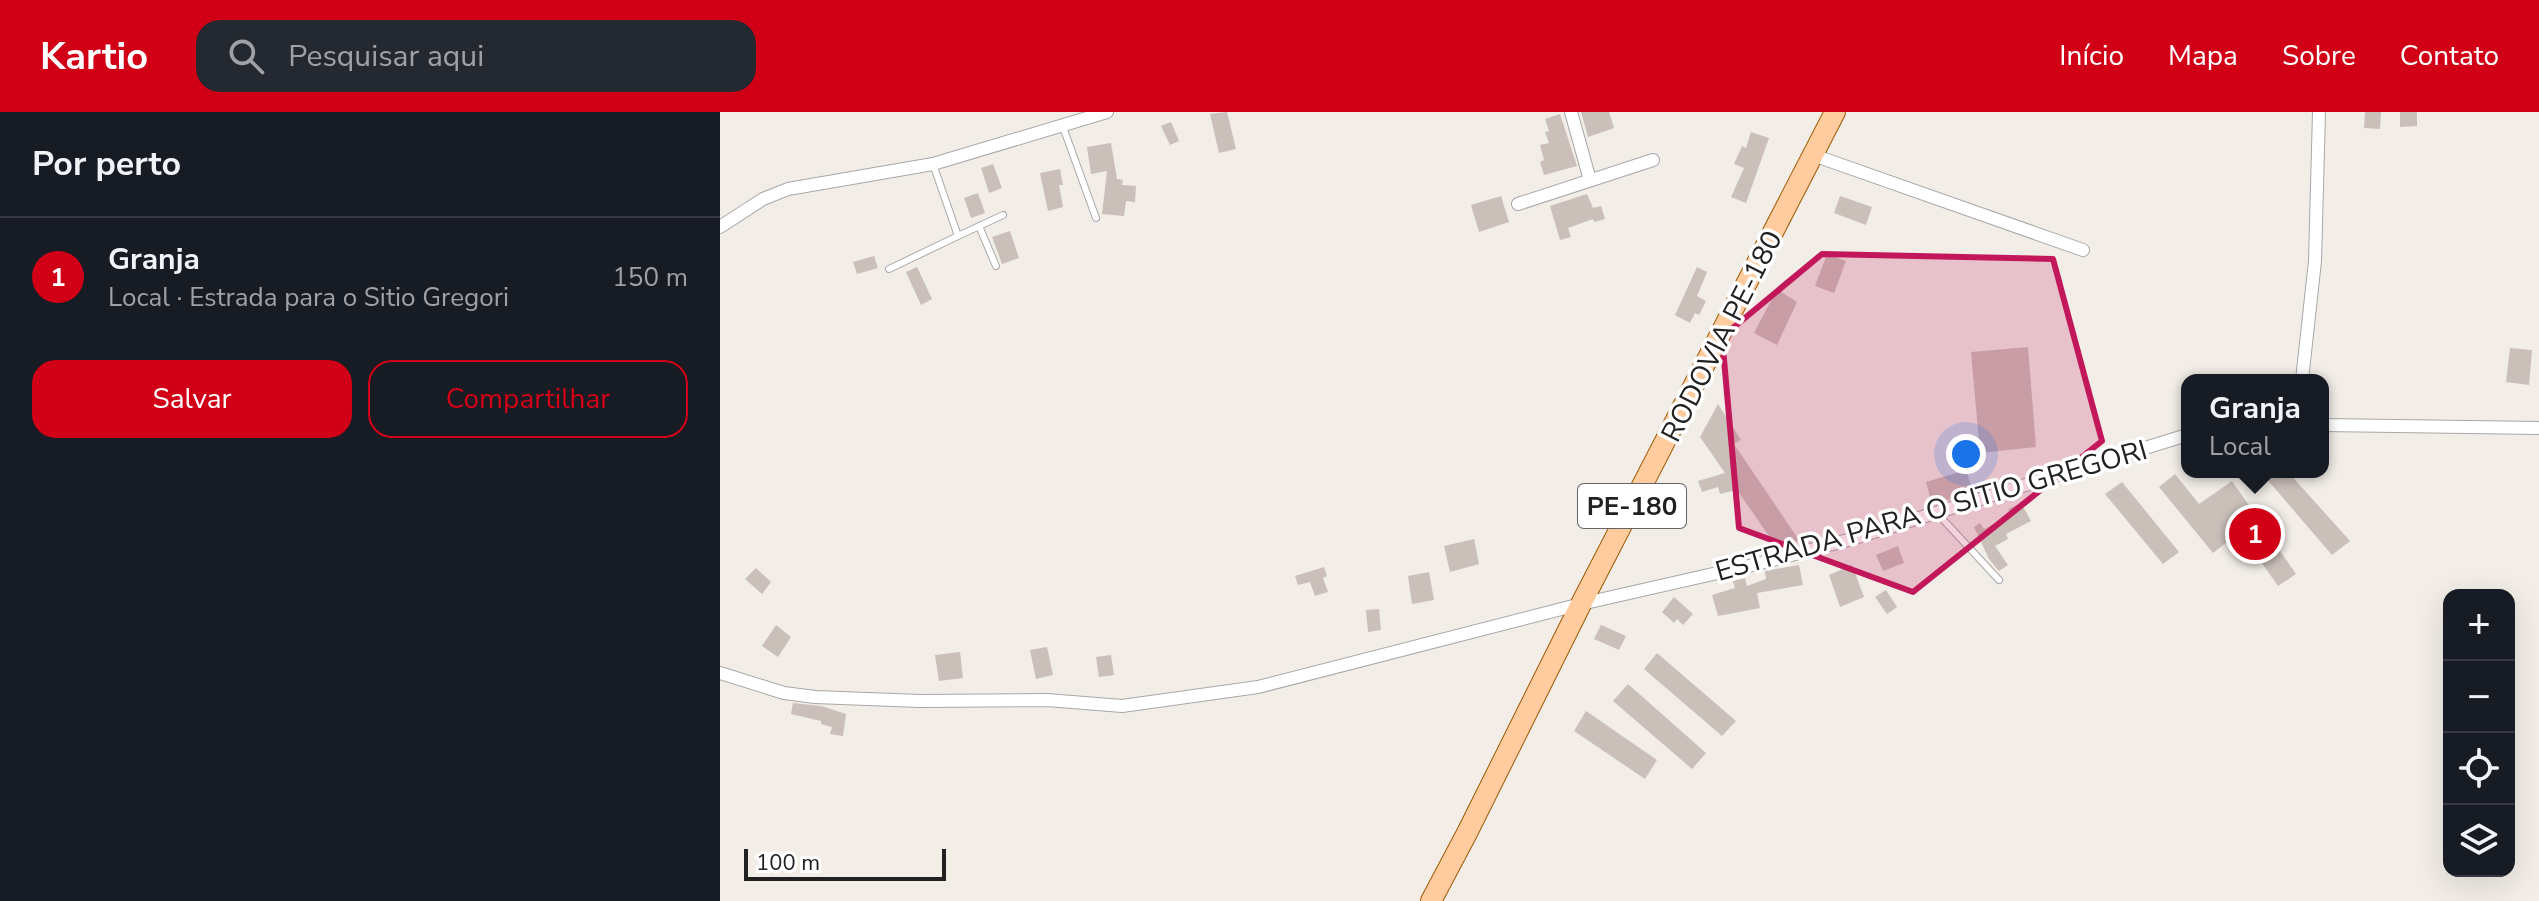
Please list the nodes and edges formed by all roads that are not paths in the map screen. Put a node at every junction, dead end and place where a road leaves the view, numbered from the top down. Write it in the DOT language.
graph roads {
  1 [pos="1571,112"];
  2 [pos="1835,112"];
  3 [pos="2319,112"];
  4 [pos="1101,113"];
  5 [pos="1063,127"];
  6 [pos="1813,155"];
  7 [pos="1653,160"];
  8 [pos="933,164"];
  9 [pos="1590,180"];
  10 [pos="1518,204"];
  11 [pos="1003,215"];
  12 [pos="1096,218"];
  13 [pos="979,226"];
  14 [pos="720,227"];
  15 [pos="958,236"];
  16 [pos="2083,250"];
  17 [pos="996,266"];
  18 [pos="889,269"];
  19 [pos="2303,374"];
  20 [pos="2329,425"];
  21 [pos="2539,428"];
  22 [pos="2181,437"];
  23 [pos="1937,513"];
  24 [pos="1999,580"];
  25 [pos="1581,604"];
  26 [pos="720,673"];
  27 [pos="1431,901"];
  1 -- 9 [label="street"];
  2 -- 6 [label="main road, RODOVIA PE-180 / PE-180"];
  3 -- 19 [label="street"];
  4 -- 5 [label="street"];
  5 -- 8 [label="street"];
  5 -- 12 [label="lane"];
  6 -- 16 [label="street"];
  6 -- 25 [label="main road, RODOVIA PE-180 / PE-180"];
  7 -- 9 [label="street"];
  8 -- 14 [label="street"];
  8 -- 15 [label="lane"];
  9 -- 10 [label="street"];
  11 -- 13 [label="lane"];
  13 -- 15 [label="lane"];
  13 -- 17 [label="lane"];
  15 -- 18 [label="lane"];
  20 -- 21 [label="street"];
  22 -- 23 [label="street, ESTRADA PARA O SITIO GREGORI"];
  23 -- 24 [label="lane"];
  23 -- 25 [label="street, ESTRADA PARA O SITIO GREGORI"];
  25 -- 26 [label="street, ESTRADA PARA O SITIO GREGORI"];
  25 -- 27 [label="main road, RODOVIA PE-180 / PE-180"];
}
